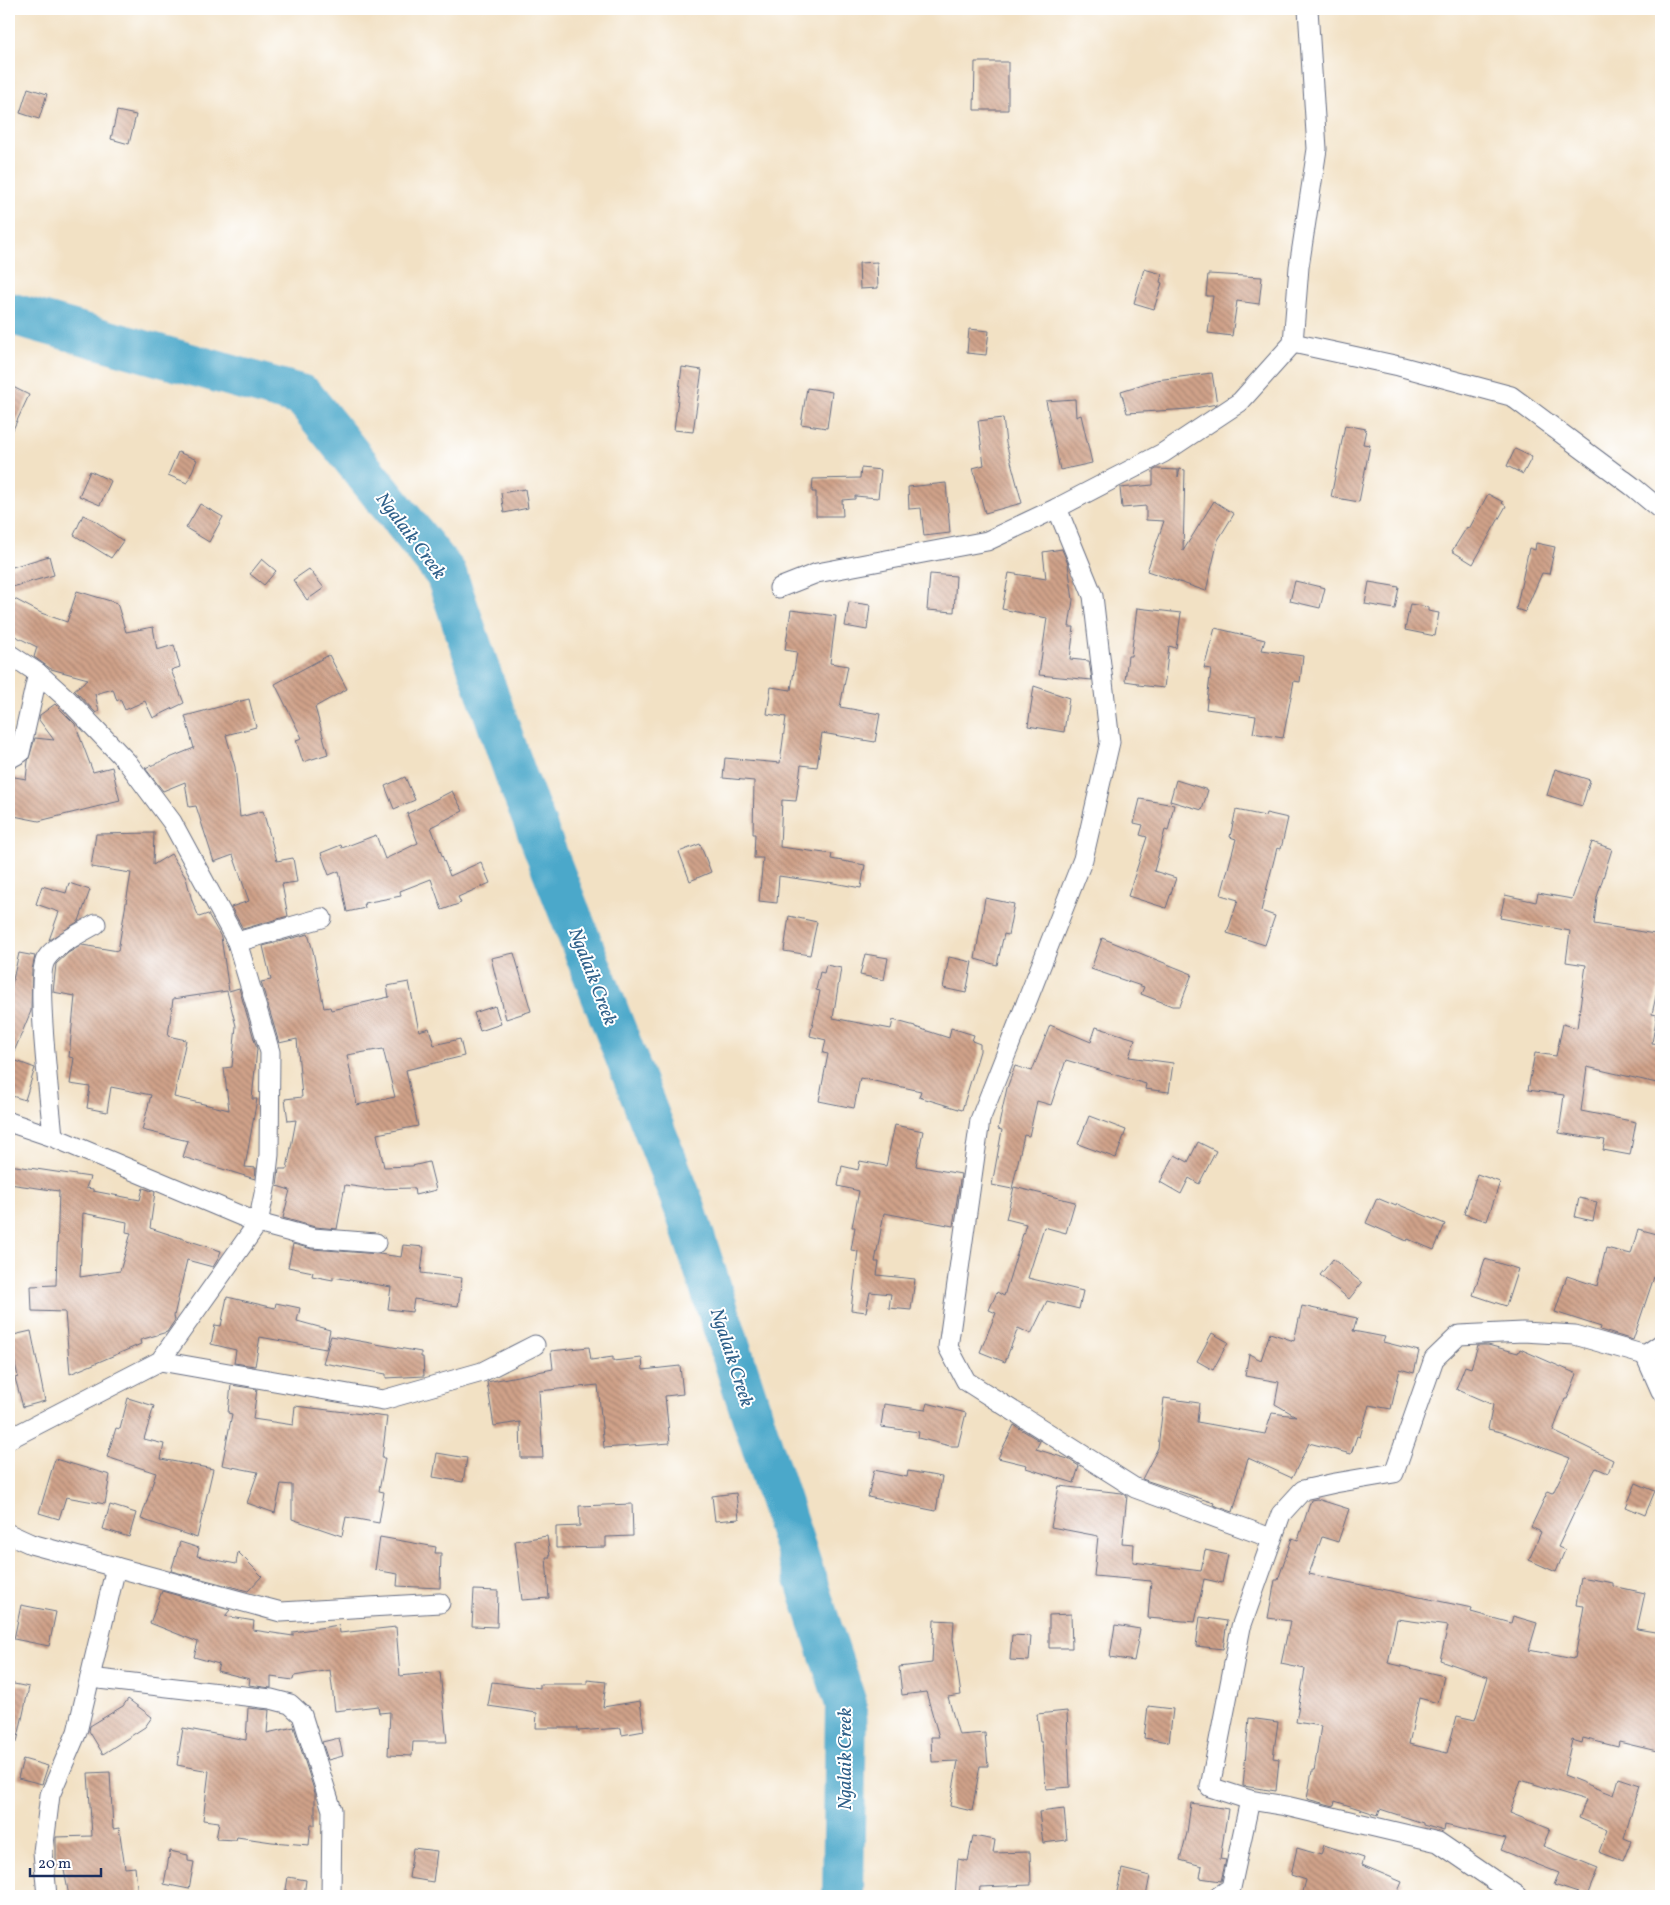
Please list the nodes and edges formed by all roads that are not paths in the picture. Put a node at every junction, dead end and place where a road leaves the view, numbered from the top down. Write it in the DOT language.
graph roads {
  1 [pos="1308,9"];
  2 [pos="1293,343"];
  3 [pos="1057,508"];
  4 [pos="1661,510"];
  5 [pos="779,588"];
  6 [pos="9,654"];
  7 [pos="38,673"];
  8 [pos="9,759"];
  9 [pos="322,918"];
  10 [pos="96,924"];
  11 [pos="238,942"];
  12 [pos="9,1122"];
  13 [pos="53,1137"];
  14 [pos="258,1223"];
  15 [pos="376,1243"];
  16 [pos="1661,1344"];
  17 [pos="535,1345"];
  18 [pos="1646,1355"];
  19 [pos="160,1361"];
  20 [pos="1661,1392"];
  21 [pos="9,1439"];
  22 [pos="9,1534"];
  23 [pos="1271,1538"];
  24 [pos="116,1567"];
  25 [pos="440,1604"];
  26 [pos="90,1678"];
  27 [pos="1250,1800"];
  28 [pos="47,1896"];
  29 [pos="331,1896"];
  30 [pos="1220,1896"];
  31 [pos="1517,1896"];
  1 -- 2 [label="street"];
  2 -- 3 [label="street"];
  2 -- 4 [label="street"];
  3 -- 5 [label="street"];
  3 -- 23 [label="street"];
  6 -- 7 [label="street"];
  7 -- 8 [label="street"];
  7 -- 11 [label="street"];
  9 -- 11 [label="street"];
  10 -- 13 [label="street"];
  11 -- 14 [label="street"];
  12 -- 13 [label="street"];
  13 -- 14 [label="street"];
  14 -- 15 [label="street"];
  14 -- 19 [label="street"];
  16 -- 18 [label="street"];
  17 -- 19 [label="street"];
  18 -- 20 [label="street"];
  18 -- 23 [label="street"];
  19 -- 21 [label="street"];
  22 -- 24 [label="street"];
  23 -- 27 [label="street"];
  24 -- 25 [label="street"];
  24 -- 26 [label="street"];
  26 -- 28 [label="street"];
  26 -- 29 [label="street"];
  27 -- 30 [label="street"];
  27 -- 31 [label="street"];
}
